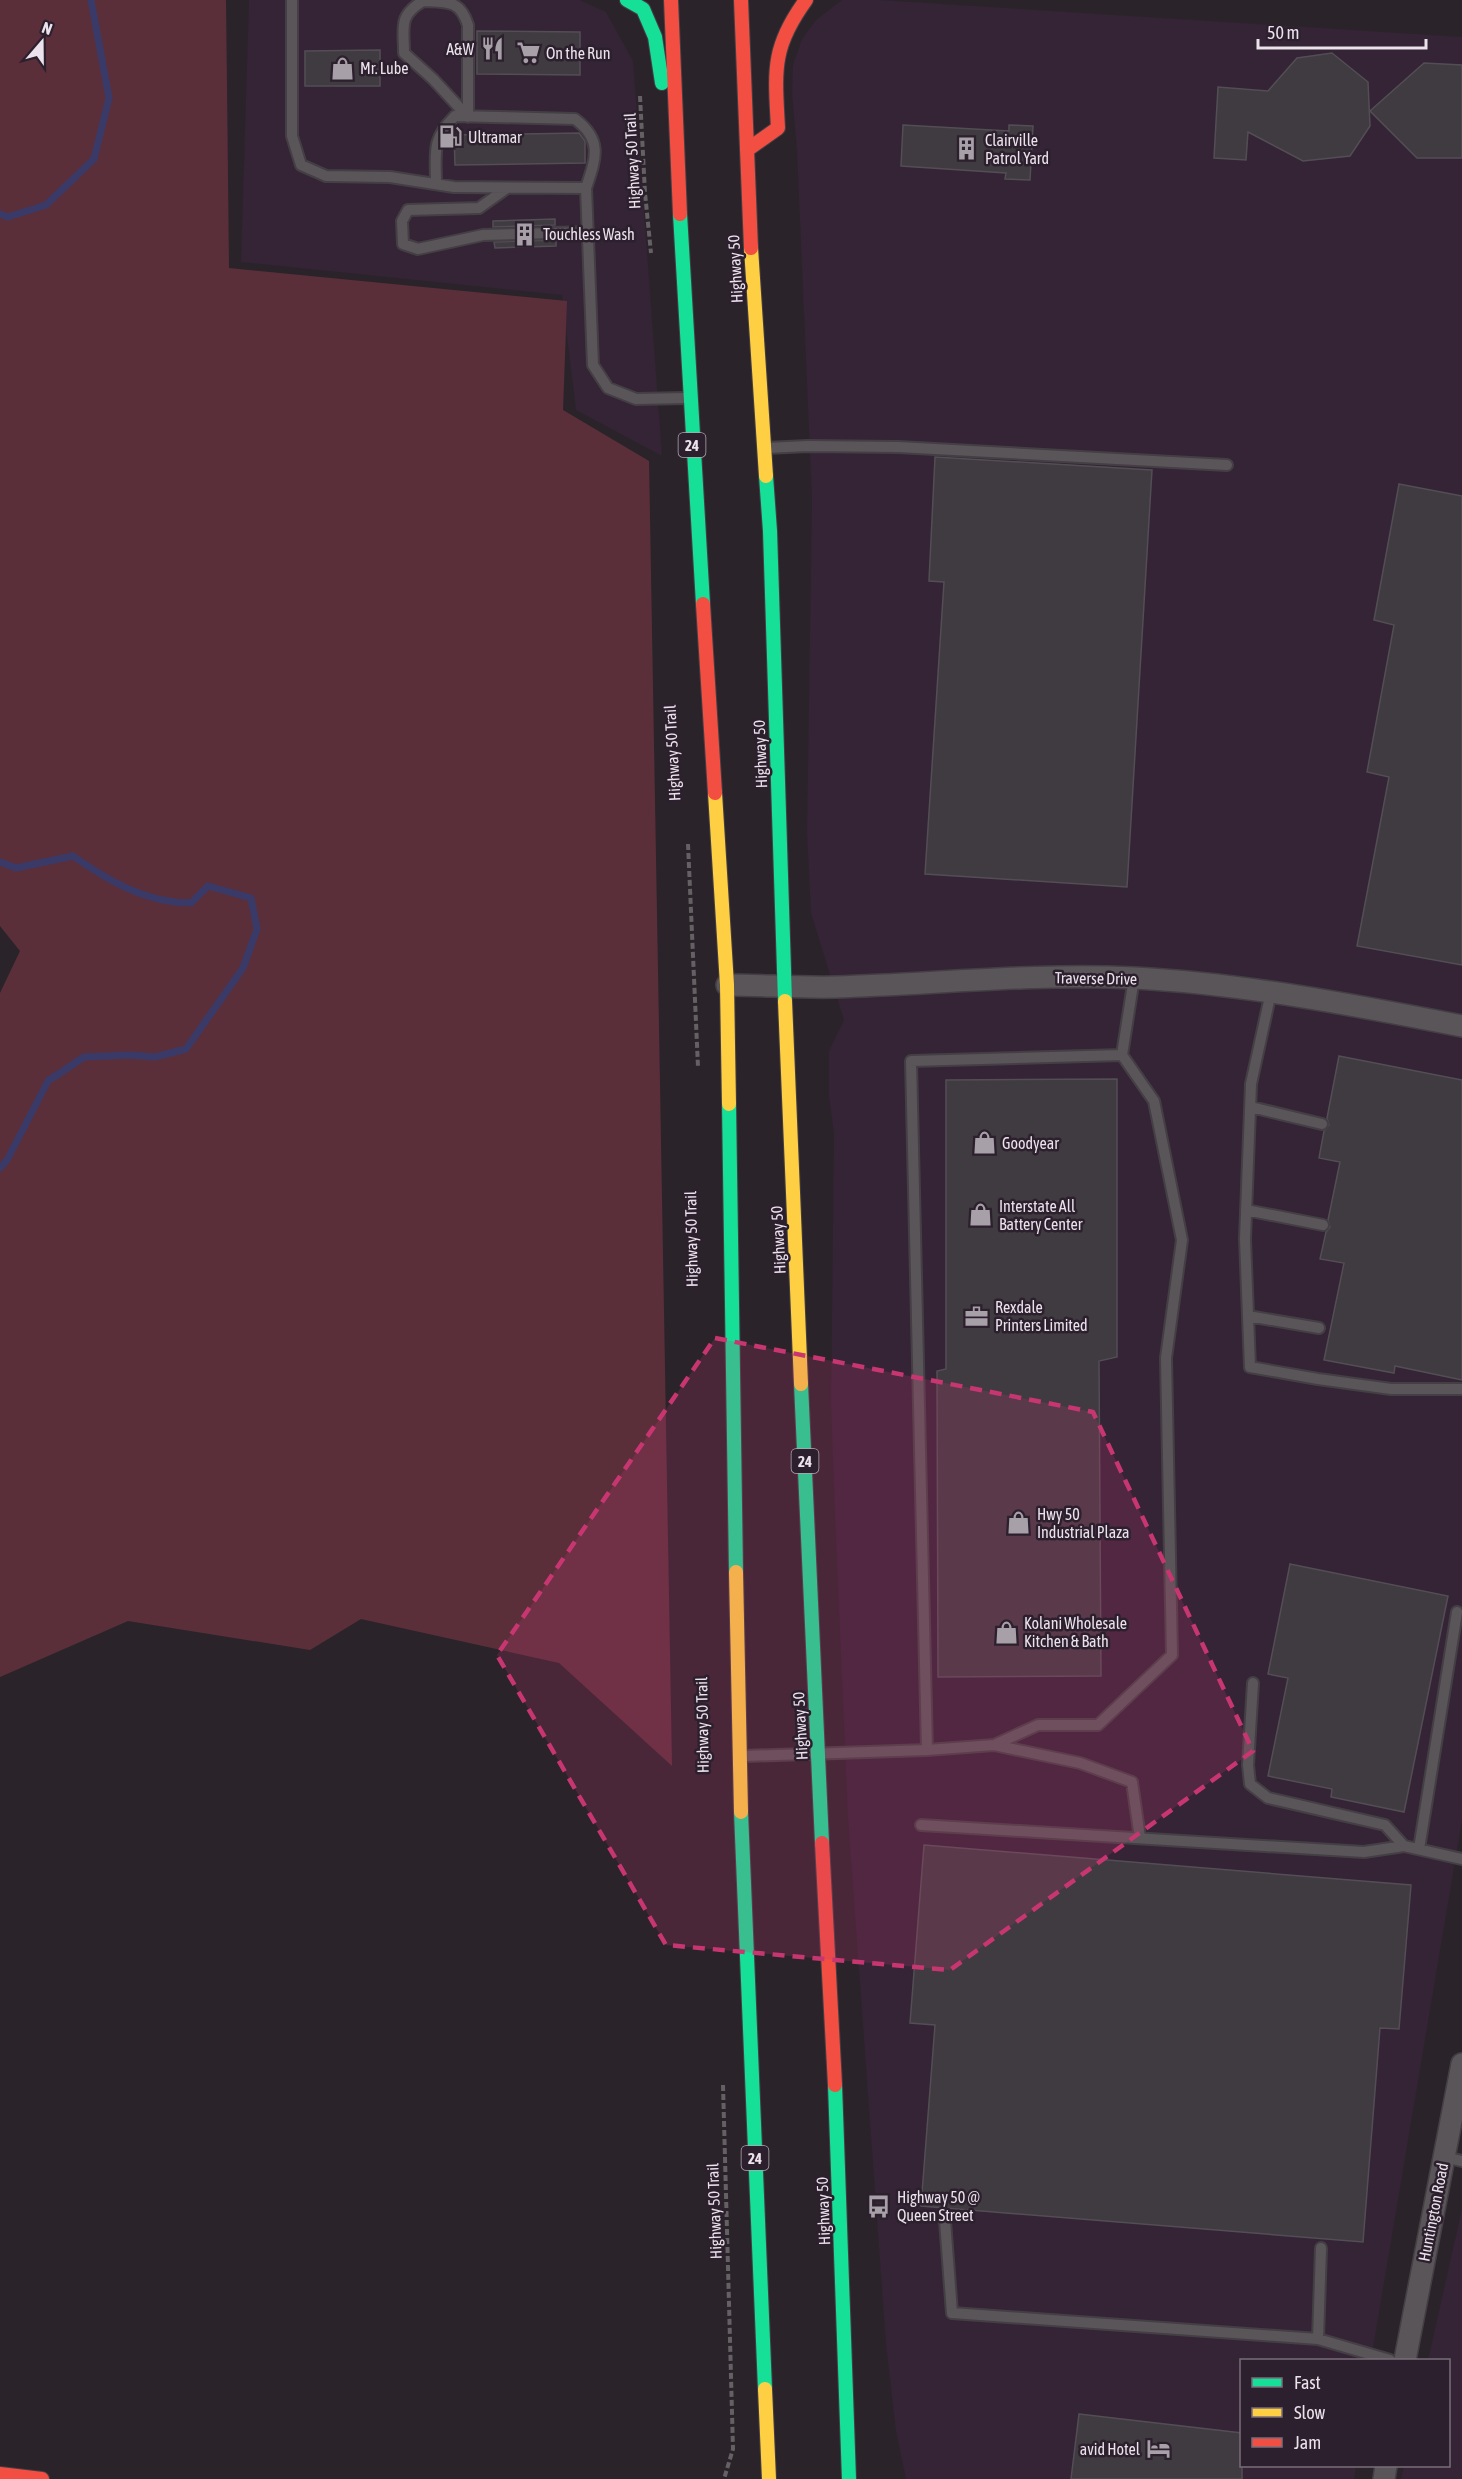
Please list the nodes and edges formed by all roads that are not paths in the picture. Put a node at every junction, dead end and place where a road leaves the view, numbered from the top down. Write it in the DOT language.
graph roads {
  1 [pos="292,0"];
  2 [pos="627,0"];
  3 [pos="671,0"];
  4 [pos="741,0"];
  5 [pos="806,0"];
  6 [pos="468,117"];
  7 [pos="676,141"];
  8 [pos="747,150"];
  9 [pos="436,184"];
  10 [pos="507,188"];
  11 [pos="586,188"];
  12 [pos="588,232"];
  13 [pos="689,398"];
  14 [pos="764,448"];
  15 [pos="1227,465"];
  16 [pos="1134,978"];
  17 [pos="727,985"];
  18 [pos="784,985"];
  19 [pos="1271,992"];
  20 [pos="1462,1026"];
  21 [pos="1122,1055"];
  22 [pos="1251,1107"];
  23 [pos="1322,1124"];
  24 [pos="1246,1210"];
  25 [pos="1323,1225"];
  26 [pos="1248,1316"];
  27 [pos="1319,1328"];
  28 [pos="1462,1389"];
  29 [pos="1457,1612"];
  30 [pos="1253,1683"];
  31 [pos="994,1745"];
  32 [pos="927,1750"];
  33 [pos="817,1752"];
  34 [pos="739,1756"];
  35 [pos="921,1825"];
  36 [pos="1140,1838"];
  37 [pos="1404,1846"];
  38 [pos="1419,1850"];
  39 [pos="1462,1859"];
  40 [pos="1462,2064"];
  41 [pos="1453,2159"];
  42 [pos="945,2221"];
  43 [pos="1321,2248"];
  44 [pos="760,2269"];
  45 [pos="748,2283"];
  46 [pos="843,2293"];
  47 [pos="1318,2339"];
  48 [pos="1383,2359"];
  49 [pos="1405,2359"];
  50 [pos="0,2474"];
  51 [pos="42,2479"];
  52 [pos="769,2479"];
  53 [pos="849,2479"];
  54 [pos="864,2479"];
  1 -- 9 [label="lane"];
  2 -- 7 [label="main road"];
  3 -- 7 [label="main road, 24"];
  4 -- 8 [label="main road, Highway 50 / 24"];
  5 -- 8 [label="main road"];
  6 -- 6 [label="lane"];
  6 -- 9 [label="lane"];
  6 -- 11 [label="lane"];
  7 -- 13 [label="main road, 24"];
  8 -- 14 [label="main road, Highway 50 / 24"];
  9 -- 10 [label="lane"];
  10 -- 11 [label="lane"];
  10 -- 12 [label="lane"];
  11 -- 12 [label="lane"];
  12 -- 13 [label="lane"];
  13 -- 17 [label="main road, 24"];
  14 -- 15 [label="lane"];
  14 -- 18 [label="main road, Highway 50 / 24"];
  16 -- 18 [label="street, Traverse Drive"];
  16 -- 19 [label="street, Traverse Drive"];
  16 -- 21 [label="lane"];
  17 -- 18 [label="street, Traverse Drive"];
  17 -- 34 [label="main road, 24"];
  18 -- 33 [label="main road, Highway 50 / 24"];
  19 -- 20 [label="street, Traverse Drive"];
  19 -- 22 [label="lane"];
  21 -- 31 [label="lane"];
  21 -- 32 [label="lane"];
  22 -- 23 [label="lane"];
  22 -- 24 [label="lane"];
  24 -- 25 [label="lane"];
  24 -- 26 [label="lane"];
  26 -- 27 [label="lane"];
  26 -- 28 [label="lane"];
  29 -- 38 [label="lane"];
  30 -- 37 [label="lane"];
  31 -- 32 [label="lane"];
  31 -- 36 [label="lane"];
  32 -- 33 [label="lane"];
  33 -- 34 [label="lane"];
  33 -- 46 [label="main road, Highway 50 / 24"];
  34 -- 44 [label="main road, 24"];
  35 -- 36 [label="lane"];
  36 -- 37 [label="lane"];
  37 -- 38 [label="lane"];
  38 -- 39 [label="lane"];
  40 -- 41 [label="street, Huntington Road"];
  41 -- 49 [label="street, Huntington Road"];
  42 -- 47 [label="lane"];
  43 -- 47 [label="lane"];
  44 -- 45 [label="main road"];
  44 -- 52 [label="main road, 24"];
  46 -- 53 [label="main road, Highway 50 / 24"];
  46 -- 54 [label="main road"];
  47 -- 48 [label="lane"];
  50 -- 51 [label="main road"];
}
